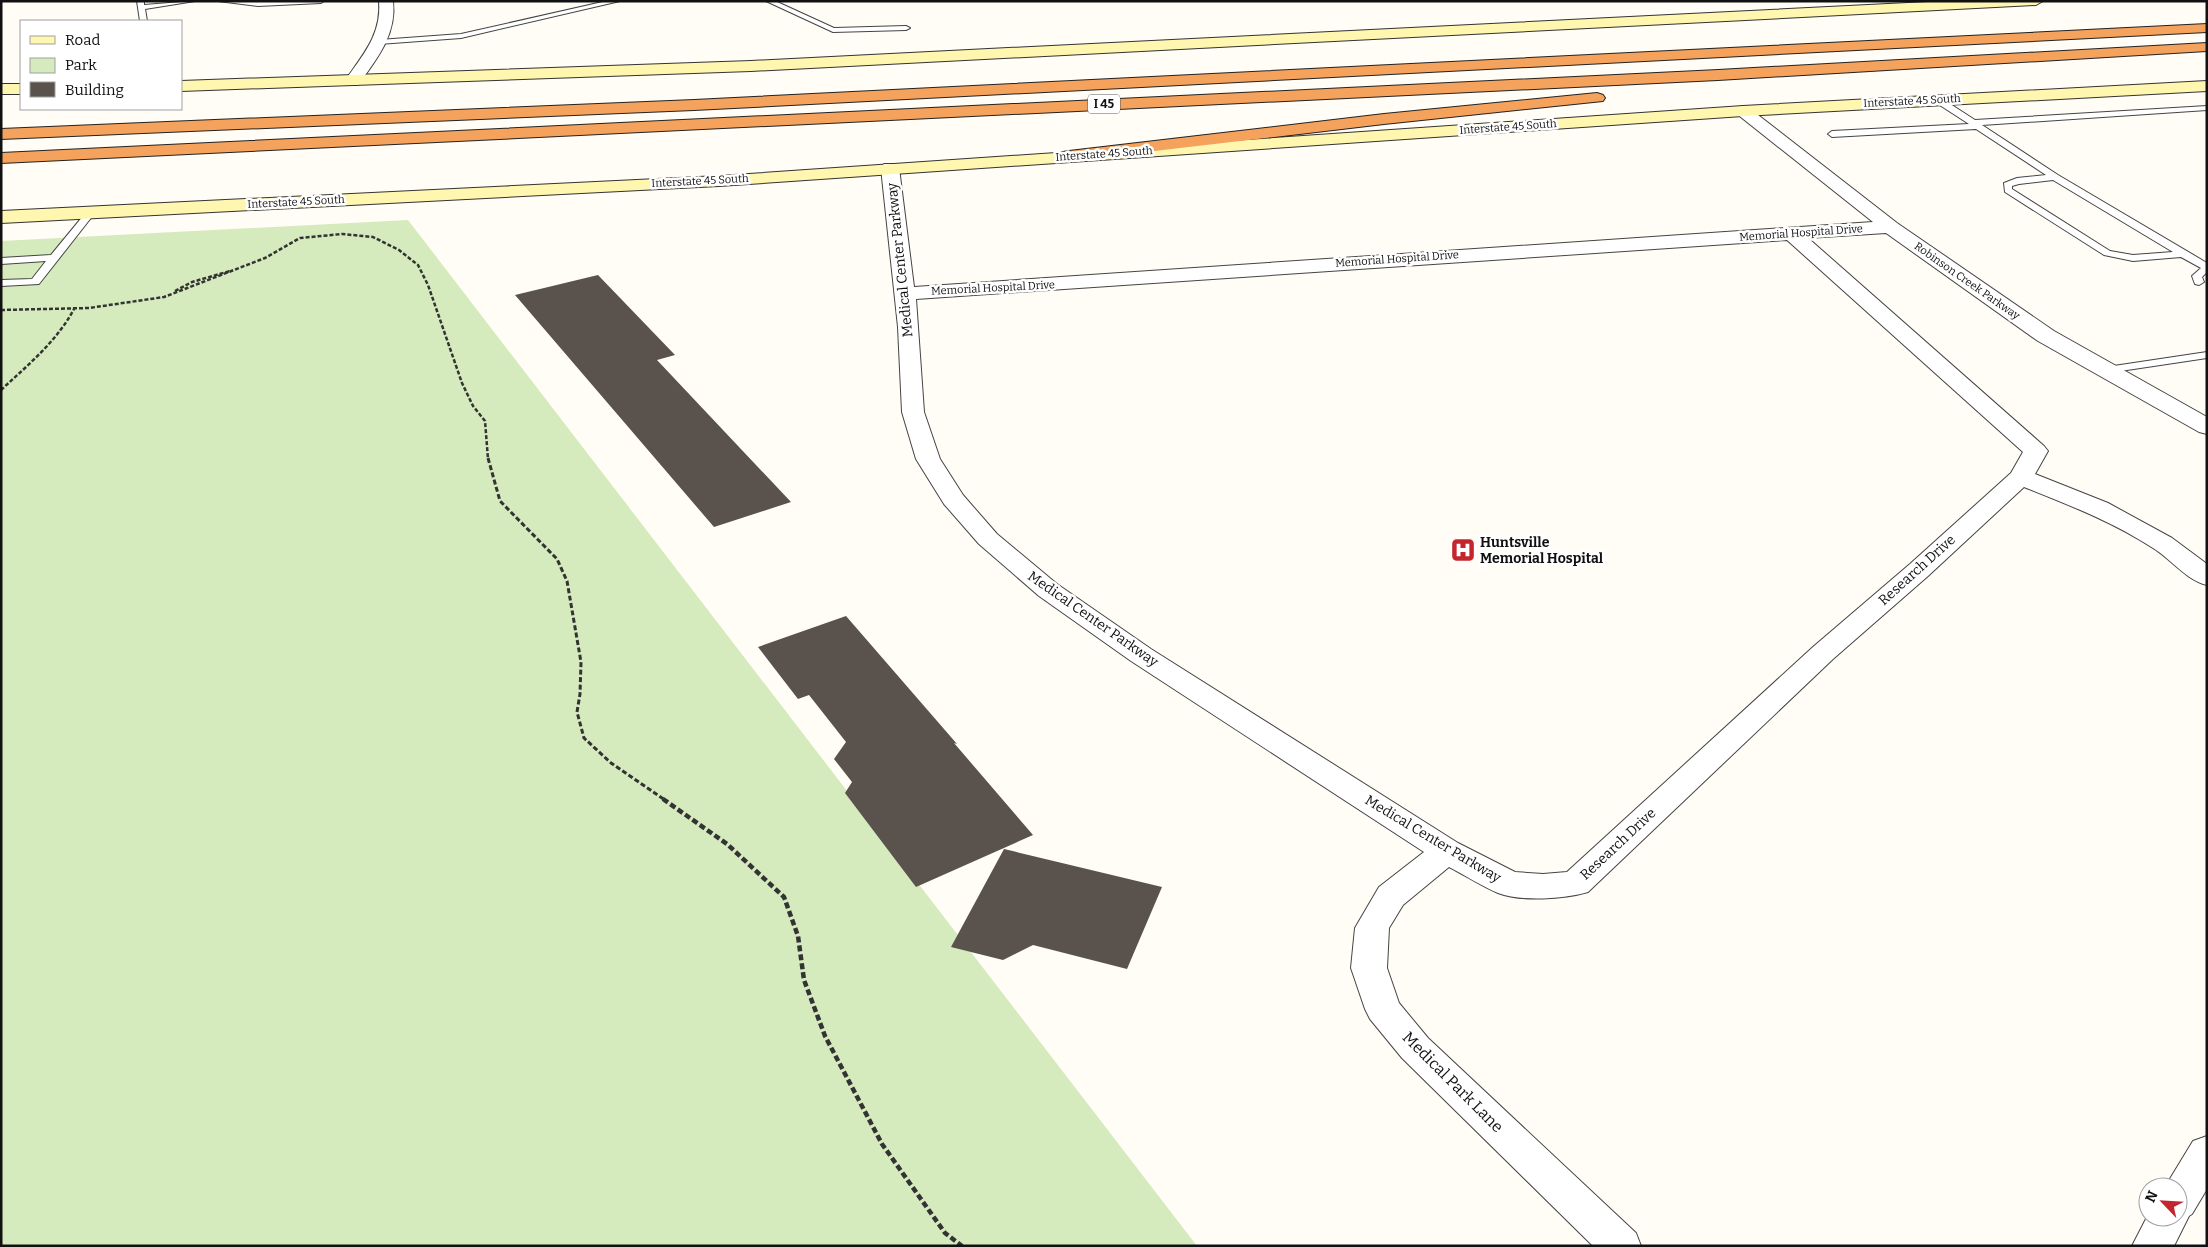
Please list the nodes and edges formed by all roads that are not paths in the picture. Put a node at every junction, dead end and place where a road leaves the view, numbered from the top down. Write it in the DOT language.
graph roads {
  1 [pos="192,1"];
  2 [pos="221,1"];
  3 [pos="321,1"];
  4 [pos="386,1"];
  5 [pos="617,1"];
  6 [pos="769,1"];
  7 [pos="2027,2"];
  8 [pos="140,4"];
  9 [pos="144,20"];
  10 [pos="906,28"];
  11 [pos="2207,28"];
  12 [pos="379,42"];
  13 [pos="2207,49"];
  14 [pos="352,82"];
  15 [pos="182,86"];
  16 [pos="2207,86"];
  17 [pos="1,89"];
  18 [pos="20,89"];
  19 [pos="1628,95"];
  20 [pos="1608,97"];
  21 [pos="1938,100"];
  22 [pos="2207,108"];
  23 [pos="1743,111"];
  24 [pos="1976,124"];
  25 [pos="1,134"];
  26 [pos="1832,134"];
  27 [pos="1070,156"];
  28 [pos="1,158"];
  29 [pos="890,168"];
  30 [pos="2055,177"];
  31 [pos="91,212"];
  32 [pos="1,216"];
  33 [pos="1890,227"];
  34 [pos="1792,234"];
  35 [pos="2183,254"];
  36 [pos="54,258"];
  37 [pos="1,261"];
  38 [pos="2207,267"];
  39 [pos="2200,282"];
  40 [pos="1,284"];
  41 [pos="905,294"];
  42 [pos="2207,355"];
  43 [pos="2107,370"];
  44 [pos="2207,427"];
  45 [pos="2021,477"];
  46 [pos="2207,577"];
  47 [pos="1447,851"];
  48 [pos="1543,886"];
  49 [pos="2207,1153"];
  50 [pos="2188,1185"];
  51 [pos="2163,1227"];
  52 [pos="1621,1246"];
  53 [pos="2152,1246"];
  1 -- 8 [label="lane"];
  2 -- 3 [label="lane"];
  4 -- 12 [label="street"];
  5 -- 12 [label="lane"];
  6 -- 10 [label="lane"];
  7 -- 14 [label="main road"];
  8 -- 9 [label="lane"];
  11 -- 25 [label="highway, I 45"];
  12 -- 14 [label="street"];
  13 -- 19 [label="highway"];
  13 -- 28 [label="highway, I 45"];
  14 -- 15 [label="main road"];
  16 -- 21 [label="main road, Interstate 45 South"];
  17 -- 18 [label="main road"];
  20 -- 27 [label="highway"];
  21 -- 23 [label="main road, Interstate 45 South"];
  21 -- 24 [label="lane"];
  22 -- 24 [label="lane"];
  23 -- 27 [label="main road, Interstate 45 South"];
  23 -- 33 [label="street, Robinson Creek Parkway"];
  24 -- 26 [label="lane"];
  24 -- 30 [label="lane"];
  27 -- 29 [label="main road, Interstate 45 South"];
  29 -- 31 [label="main road, Interstate 45 South"];
  29 -- 41 [label="street, Medical Center Parkway"];
  30 -- 35 [label="lane"];
  30 -- 35 [label="lane"];
  31 -- 32 [label="main road, Interstate 45 South"];
  31 -- 36 [label="lane"];
  33 -- 34 [label="street, Memorial Hospital Drive"];
  33 -- 43 [label="street, Robinson Creek Parkway"];
  34 -- 41 [label="street, Memorial Hospital Drive"];
  34 -- 45 [label="street, Research Drive"];
  35 -- 38 [label="lane"];
  36 -- 37 [label="lane"];
  36 -- 40 [label="lane"];
  38 -- 39 [label="lane"];
  41 -- 47 [label="street, Medical Center Parkway"];
  42 -- 43 [label="lane"];
  43 -- 44 [label="street, Robinson Creek Parkway"];
  45 -- 46 [label="street"];
  45 -- 48 [label="street, Research Drive"];
  47 -- 48 [label="street, Medical Center Parkway"];
  47 -- 52 [label="street, Medical Park Lane"];
  49 -- 50 [label="street"];
  51 -- 53 [label="street"];
}
